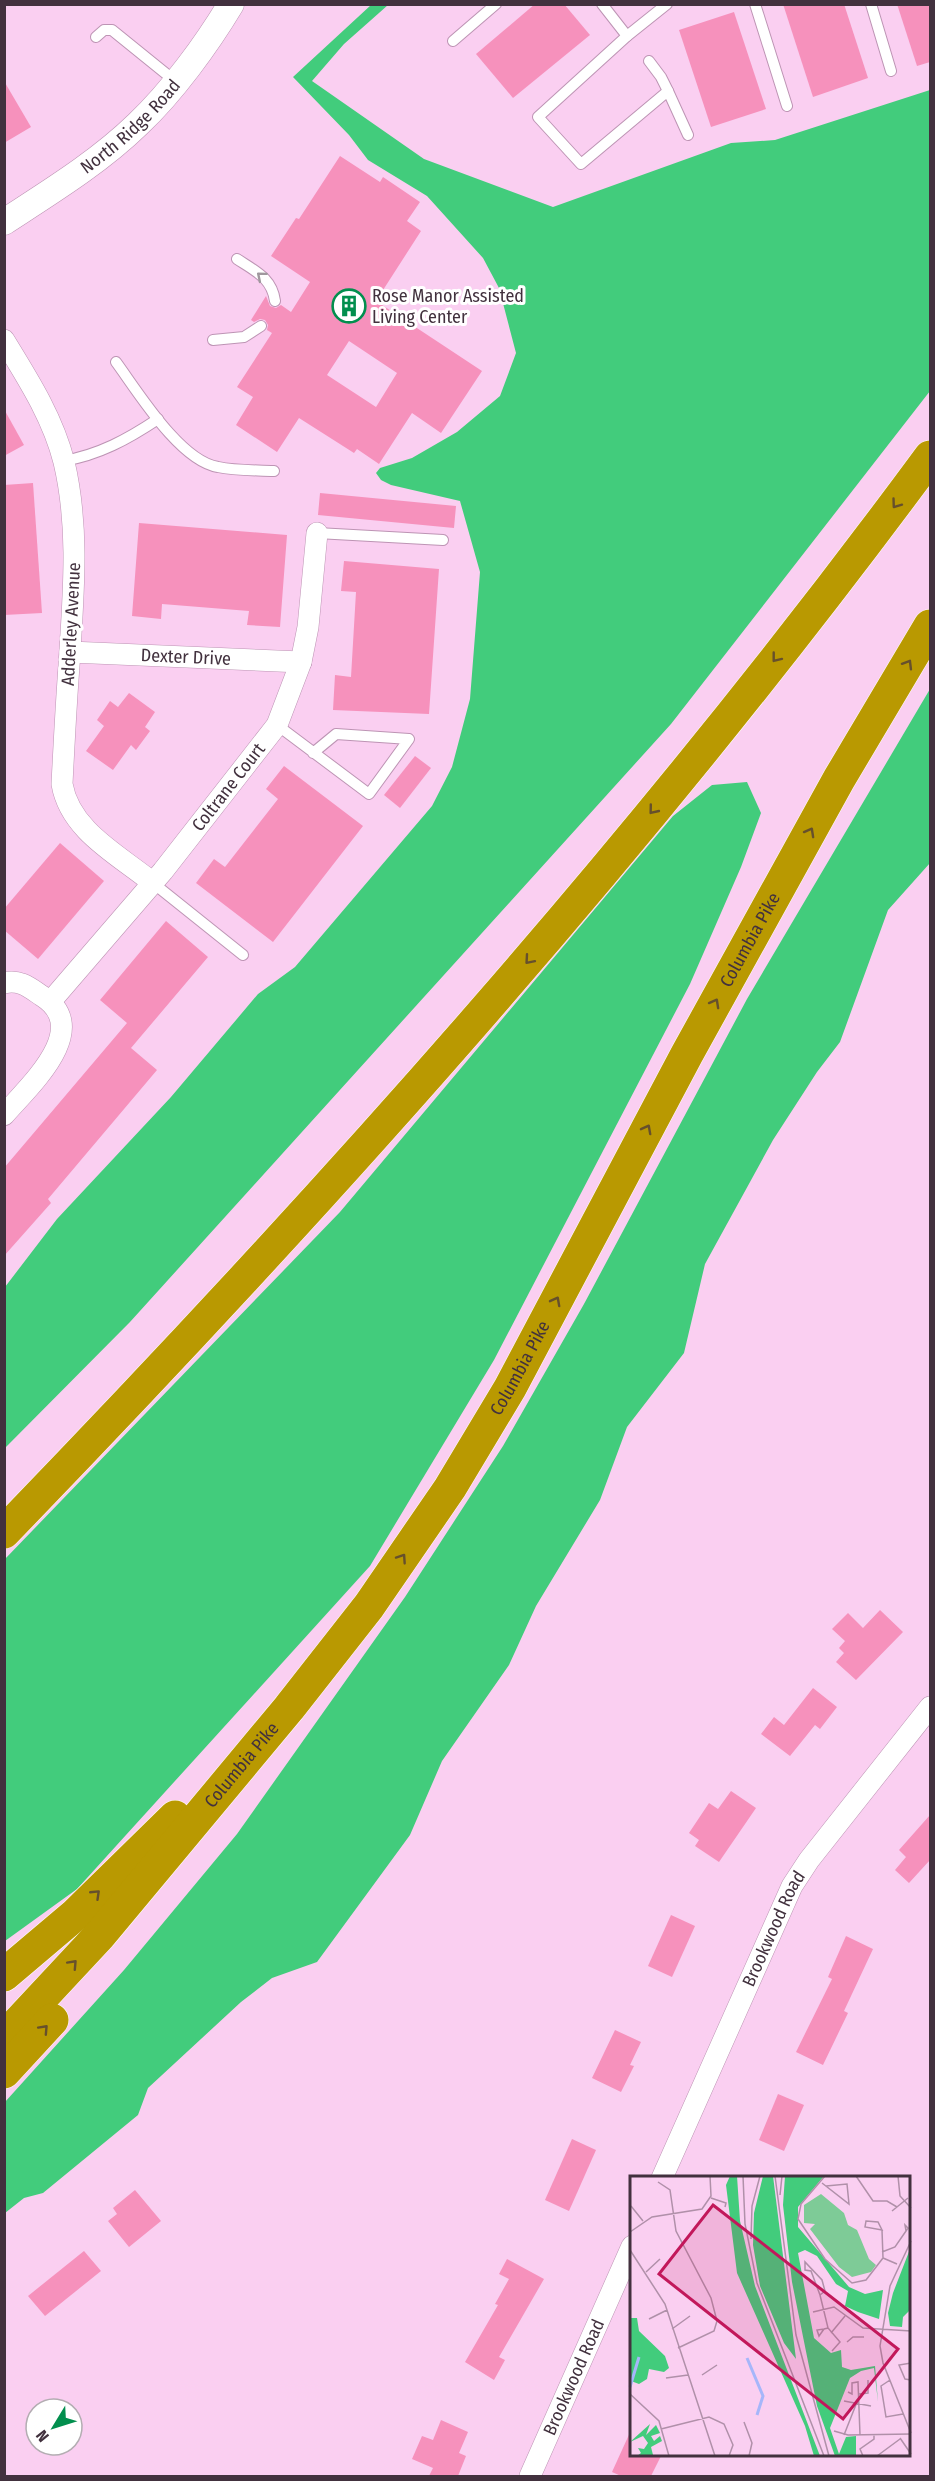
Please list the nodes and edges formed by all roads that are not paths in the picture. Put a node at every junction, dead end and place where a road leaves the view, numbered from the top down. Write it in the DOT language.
graph roads {
  1 [pos="231,4"];
  2 [pos="496,4"];
  3 [pos="602,4"];
  4 [pos="666,4"];
  5 [pos="755,4"];
  6 [pos="871,4"];
  7 [pos="627,36"];
  8 [pos="96,37"];
  9 [pos="453,41"];
  10 [pos="649,61"];
  11 [pos="891,71"];
  12 [pos="175,81"];
  13 [pos="668,90"];
  14 [pos="787,106"];
  15 [pos="688,135"];
  16 [pos="4,222"];
  17 [pos="237,259"];
  18 [pos="275,301"];
  19 [pos="261,326"];
  20 [pos="4,340"];
  21 [pos="213,340"];
  22 [pos="116,362"];
  23 [pos="158,419"];
  24 [pos="930,457"];
  25 [pos="63,462"];
  26 [pos="274,471"];
  27 [pos="317,533"];
  28 [pos="443,540"];
  29 [pos="930,626"];
  30 [pos="70,652"];
  31 [pos="301,662"];
  32 [pos="277,725"];
  33 [pos="314,753"];
  34 [pos="153,883"];
  35 [pos="243,955"];
  36 [pos="4,983"];
  37 [pos="51,1001"];
  38 [pos="4,1115"];
  39 [pos="4,1532"];
  40 [pos="369,1606"];
  41 [pos="930,1707"];
  42 [pos="289,1708"];
  43 [pos="4,1975"];
  44 [pos="4,2038"];
  45 [pos="4,2072"];
  46 [pos="663,2176"];
  47 [pos="630,2251"];
  48 [pos="530,2476"];
  1 -- 12 [label="street, North Ridge Road"];
  2 -- 9 [label="lane"];
  3 -- 7 [label="lane"];
  4 -- 7 [label="lane"];
  5 -- 14 [label="lane"];
  6 -- 11 [label="lane"];
  7 -- 13 [label="lane"];
  8 -- 12 [label="lane"];
  10 -- 13 [label="lane"];
  12 -- 16 [label="street, North Ridge Road"];
  13 -- 15 [label="lane"];
  18 -- 17 [label="lane, one-way"];
  19 -- 21 [label="lane"];
  20 -- 25 [label="street, Adderley Avenue"];
  22 -- 23 [label="lane"];
  23 -- 25 [label="lane"];
  23 -- 26 [label="lane"];
  24 -- 39 [label="highway, one-way"];
  25 -- 30 [label="street, Adderley Avenue"];
  27 -- 28 [label="lane"];
  27 -- 31 [label="street, Coltrane Court"];
  40 -- 29 [label="highway, Columbia Pike, one-way"];
  30 -- 31 [label="street, Dexter Drive"];
  30 -- 34 [label="street, Adderley Avenue"];
  31 -- 32 [label="street, Coltrane Court"];
  32 -- 33 [label="lane"];
  32 -- 34 [label="street, Coltrane Court"];
  33 -- 33 [label="lane"];
  34 -- 35 [label="lane"];
  34 -- 37 [label="street, Coltrane Court"];
  36 -- 37 [label="street"];
  37 -- 38 [label="street"];
  40 -- 42 [label="highway, Columbia Pike"];
  45 -- 40 [label="highway, one-way"];
  41 -- 46 [label="street, Brookwood Road"];
  43 -- 42 [label="highway, one-way"];
  44 -- 42 [label="highway, Columbia Pike, one-way"];
  47 -- 48 [label="street, Brookwood Road"];
}
